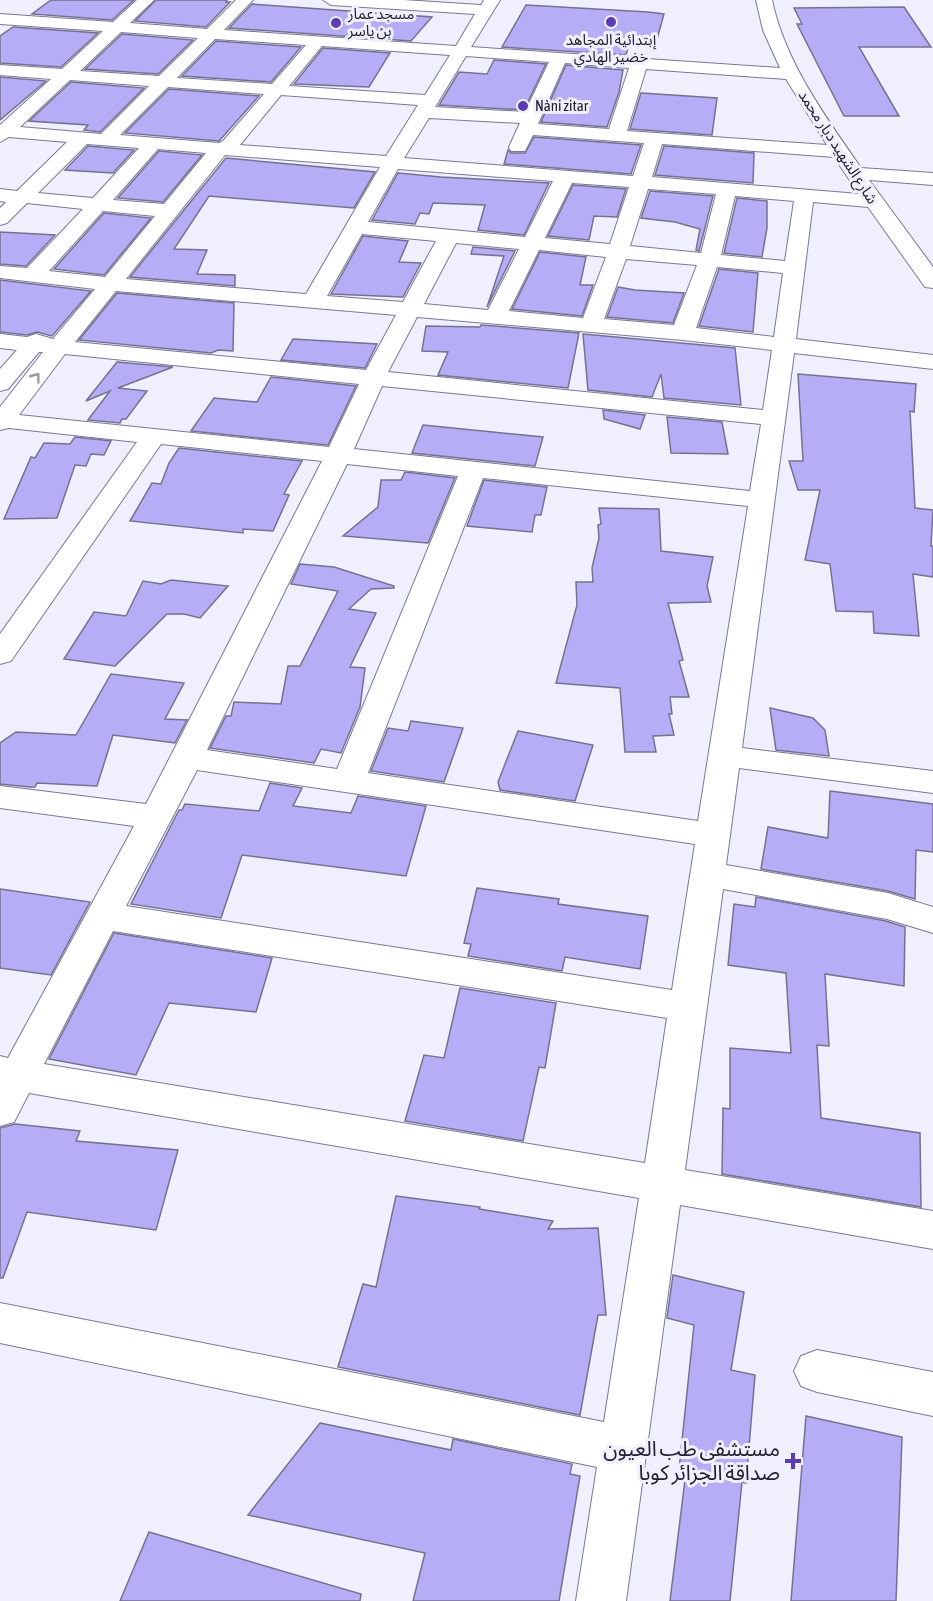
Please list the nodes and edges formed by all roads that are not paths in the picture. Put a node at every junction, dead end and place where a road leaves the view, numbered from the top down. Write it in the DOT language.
graph roads {
  1 [pos="146,0"];
  2 [pos="245,0"];
  3 [pos="331,0"];
  4 [pos="764,0"];
  5 [pos="489,5"];
  6 [pos="45,7"];
  7 [pos="0,19"];
  8 [pos="27,21"];
  9 [pos="115,28"];
  10 [pos="9,34"];
  11 [pos="212,34"];
  12 [pos="317,42"];
  13 [pos="460,52"];
  14 [pos="559,58"];
  15 [pos="639,64"];
  16 [pos="0,70"];
  17 [pos="67,74"];
  18 [pos="791,74"];
  19 [pos="164,82"];
  20 [pos="277,90"];
  21 [pos="427,107"];
  22 [pos="529,123"];
  23 [pos="2,133"];
  24 [pos="616,135"];
  25 [pos="655,137"];
  26 [pos="82,138"];
  27 [pos="105,140"];
  28 [pos="153,144"];
  29 [pos="219,150"];
  30 [pos="839,152"];
  31 [pos="391,164"];
  32 [pos="505,172"];
  33 [pos="854,173"];
  34 [pos="565,177"];
  35 [pos="933,179"];
  36 [pos="641,184"];
  37 [pos="727,190"];
  38 [pos="0,195"];
  39 [pos="804,196"];
  40 [pos="22,197"];
  41 [pos="872,201"];
  42 [pos="98,204"];
  43 [pos="171,211"];
  44 [pos="0,219"];
  45 [pos="355,227"];
  46 [pos="448,236"];
  47 [pos="533,245"];
  48 [pos="618,252"];
  49 [pos="709,261"];
  50 [pos="795,268"];
  51 [pos="0,272"];
  52 [pos="33,275"];
  53 [pos="84,280"];
  54 [pos="933,282"];
  55 [pos="112,285"];
  56 [pos="69,299"];
  57 [pos="313,301"];
  58 [pos="411,310"];
  59 [pos="496,316"];
  60 [pos="591,325"];
  61 [pos="683,333"];
  62 [pos="47,339"];
  63 [pos="0,341"];
  64 [pos="784,345"];
  65 [pos="933,362"];
  66 [pos="373,379"];
  67 [pos="0,384"];
  68 [pos="774,418"];
  69 [pos="1,421"];
  70 [pos="155,435"];
  71 [pos="338,456"];
  72 [pos="473,470"];
  73 [pos="762,500"];
  74 [pos="0,655"];
  75 [pos="724,756"];
  76 [pos="187,758"];
  77 [pos="348,782"];
  78 [pos="933,782"];
  79 [pos="0,797"];
  80 [pos="156,817"];
  81 [pos="712,835"];
  82 [pos="706,874"];
  83 [pos="104,916"];
  84 [pos="933,920"];
  85 [pos="687,1007"];
  86 [pos="9,1074"];
  87 [pos="0,1110"];
  88 [pos="662,1185"];
  89 [pos="933,1230"];
  90 [pos="0,1323"];
  91 [pos="817,1371"];
  92 [pos="933,1394"];
  93 [pos="623,1449"];
  94 [pos="601,1601"];
  1 -- 9 [label="street"];
  2 -- 11 [label="street"];
  3 -- 5 [label="street"];
  4 -- 18 [label="street, شارع الشهيد دبار محمد"];
  5 -- 13 [label="street"];
  6 -- 8 [label="street"];
  7 -- 8 [label="street"];
  8 -- 9 [label="street"];
  8 -- 10 [label="street"];
  9 -- 11 [label="street"];
  9 -- 17 [label="street"];
  11 -- 12 [label="street"];
  11 -- 19 [label="street"];
  12 -- 13 [label="street"];
  12 -- 20 [label="street"];
  13 -- 14 [label="street"];
  13 -- 21 [label="street"];
  14 -- 15 [label="street"];
  14 -- 22 [label="street"];
  15 -- 18 [label="street"];
  15 -- 24 [label="street"];
  16 -- 17 [label="street"];
  17 -- 19 [label="street"];
  17 -- 23 [label="street"];
  18 -- 30 [label="street, شارع الشهيد دبار محمد"];
  19 -- 20 [label="street"];
  19 -- 27 [label="street"];
  20 -- 21 [label="street"];
  20 -- 29 [label="street"];
  21 -- 22 [label="street"];
  21 -- 31 [label="street"];
  22 -- 24 [label="street"];
  22 -- 32 [label="street"];
  23 -- 26 [label="street"];
  24 -- 25 [label="street"];
  25 -- 30 [label="street"];
  25 -- 36 [label="street"];
  26 -- 27 [label="street"];
  26 -- 40 [label="street"];
  27 -- 28 [label="street"];
  28 -- 29 [label="street"];
  28 -- 42 [label="street"];
  29 -- 31 [label="street"];
  29 -- 43 [label="street"];
  30 -- 33 [label="street, شارع الشهيد دبار محمد"];
  31 -- 32 [label="street"];
  31 -- 45 [label="street"];
  32 -- 34 [label="street"];
  33 -- 35 [label="street"];
  33 -- 41 [label="street, شارع الشهيد دبار محمد"];
  34 -- 36 [label="street"];
  34 -- 47 [label="street"];
  36 -- 37 [label="street"];
  36 -- 48 [label="street"];
  37 -- 39 [label="street"];
  37 -- 49 [label="street"];
  38 -- 40 [label="street"];
  39 -- 41 [label="street"];
  39 -- 50 [label="street"];
  40 -- 42 [label="street"];
  40 -- 44 [label="street"];
  41 -- 54 [label="street, شارع الشهيد دبار محمد"];
  42 -- 43 [label="street"];
  42 -- 52 [label="street"];
  43 -- 55 [label="street"];
  45 -- 46 [label="street"];
  45 -- 57 [label="street"];
  46 -- 47 [label="street"];
  46 -- 58 [label="street"];
  47 -- 48 [label="street"];
  47 -- 59 [label="street"];
  48 -- 49 [label="street"];
  48 -- 60 [label="street"];
  49 -- 50 [label="street"];
  49 -- 61 [label="street"];
  50 -- 64 [label="street"];
  51 -- 52 [label="street"];
  52 -- 53 [label="street"];
  53 -- 55 [label="street"];
  53 -- 56 [label="street"];
  55 -- 57 [label="street"];
  55 -- 62 [label="street"];
  57 -- 58 [label="street"];
  58 -- 59 [label="street"];
  58 -- 66 [label="street"];
  59 -- 60 [label="street"];
  60 -- 61 [label="street"];
  61 -- 64 [label="street"];
  62 -- 63 [label="street"];
  62 -- 66 [label="street"];
  62 -- 67 [label="street"];
  69 -- 62 [label="street, one-way"];
  64 -- 65 [label="street"];
  64 -- 68 [label="street"];
  66 -- 68 [label="street"];
  66 -- 71 [label="street"];
  68 -- 73 [label="street"];
  69 -- 70 [label="street"];
  70 -- 71 [label="street"];
  70 -- 74 [label="street"];
  71 -- 72 [label="street"];
  71 -- 76 [label="street"];
  72 -- 73 [label="street"];
  72 -- 77 [label="street"];
  73 -- 75 [label="street"];
  75 -- 78 [label="street"];
  75 -- 81 [label="street"];
  76 -- 77 [label="street"];
  76 -- 80 [label="street"];
  77 -- 81 [label="street"];
  79 -- 80 [label="street"];
  80 -- 83 [label="street"];
  81 -- 82 [label="street"];
  82 -- 84 [label="street"];
  82 -- 85 [label="street"];
  83 -- 85 [label="street"];
  83 -- 86 [label="street"];
  85 -- 88 [label="street"];
  86 -- 87 [label="street"];
  86 -- 88 [label="street"];
  88 -- 89 [label="street"];
  88 -- 93 [label="street"];
  90 -- 93 [label="street"];
  91 -- 92 [label="street"];
  93 -- 94 [label="street"];
}
